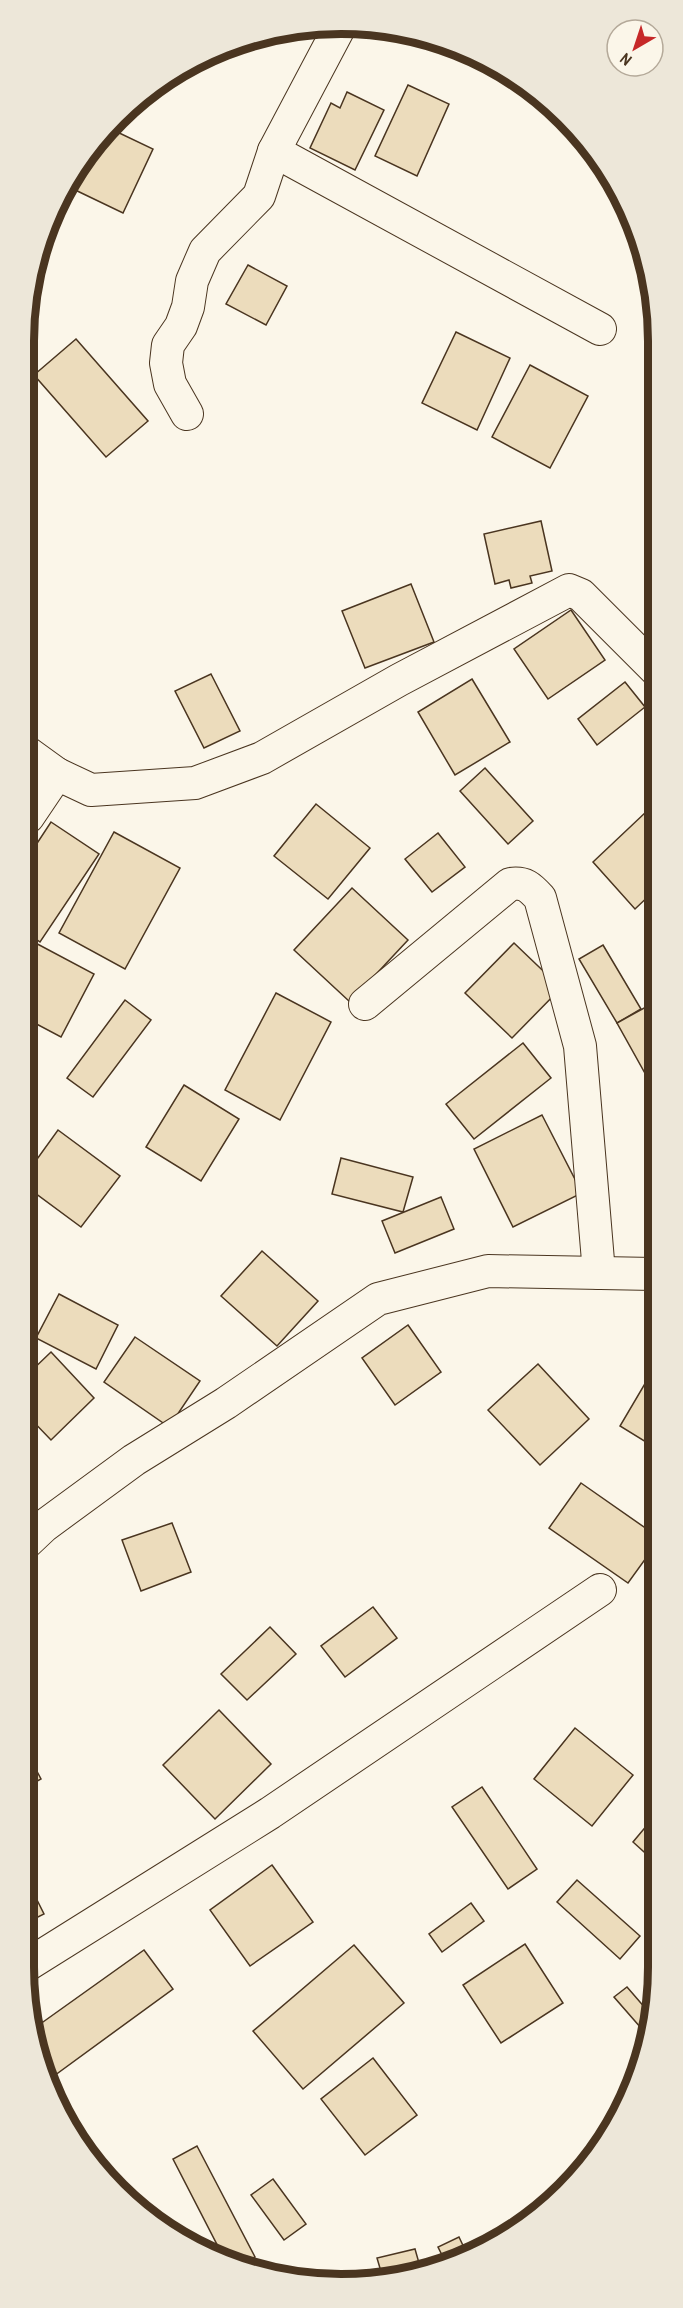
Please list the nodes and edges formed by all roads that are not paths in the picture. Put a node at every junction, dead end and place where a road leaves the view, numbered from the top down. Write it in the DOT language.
graph roads {
  1 [pos="336,34"];
  2 [pos="274,150"];
  3 [pos="600,329"];
  4 [pos="187,414"];
  5 [pos="648,662"];
  6 [pos="34,757"];
  7 [pos="57,774"];
  8 [pos="34,808"];
  9 [pos="365,1004"];
  10 [pos="599,1273"];
  11 [pos="648,1274"];
  12 [pos="34,1535"];
  13 [pos="600,1590"];
  14 [pos="34,1961"];
  1 -- 2 [label="street"];
  2 -- 3 [label="street"];
  2 -- 4 [label="street"];
  5 -- 7 [label="street"];
  6 -- 7 [label="street"];
  7 -- 8 [label="street"];
  9 -- 10 [label="street"];
  10 -- 11 [label="street"];
  10 -- 12 [label="street"];
  13 -- 14 [label="street"];
}
